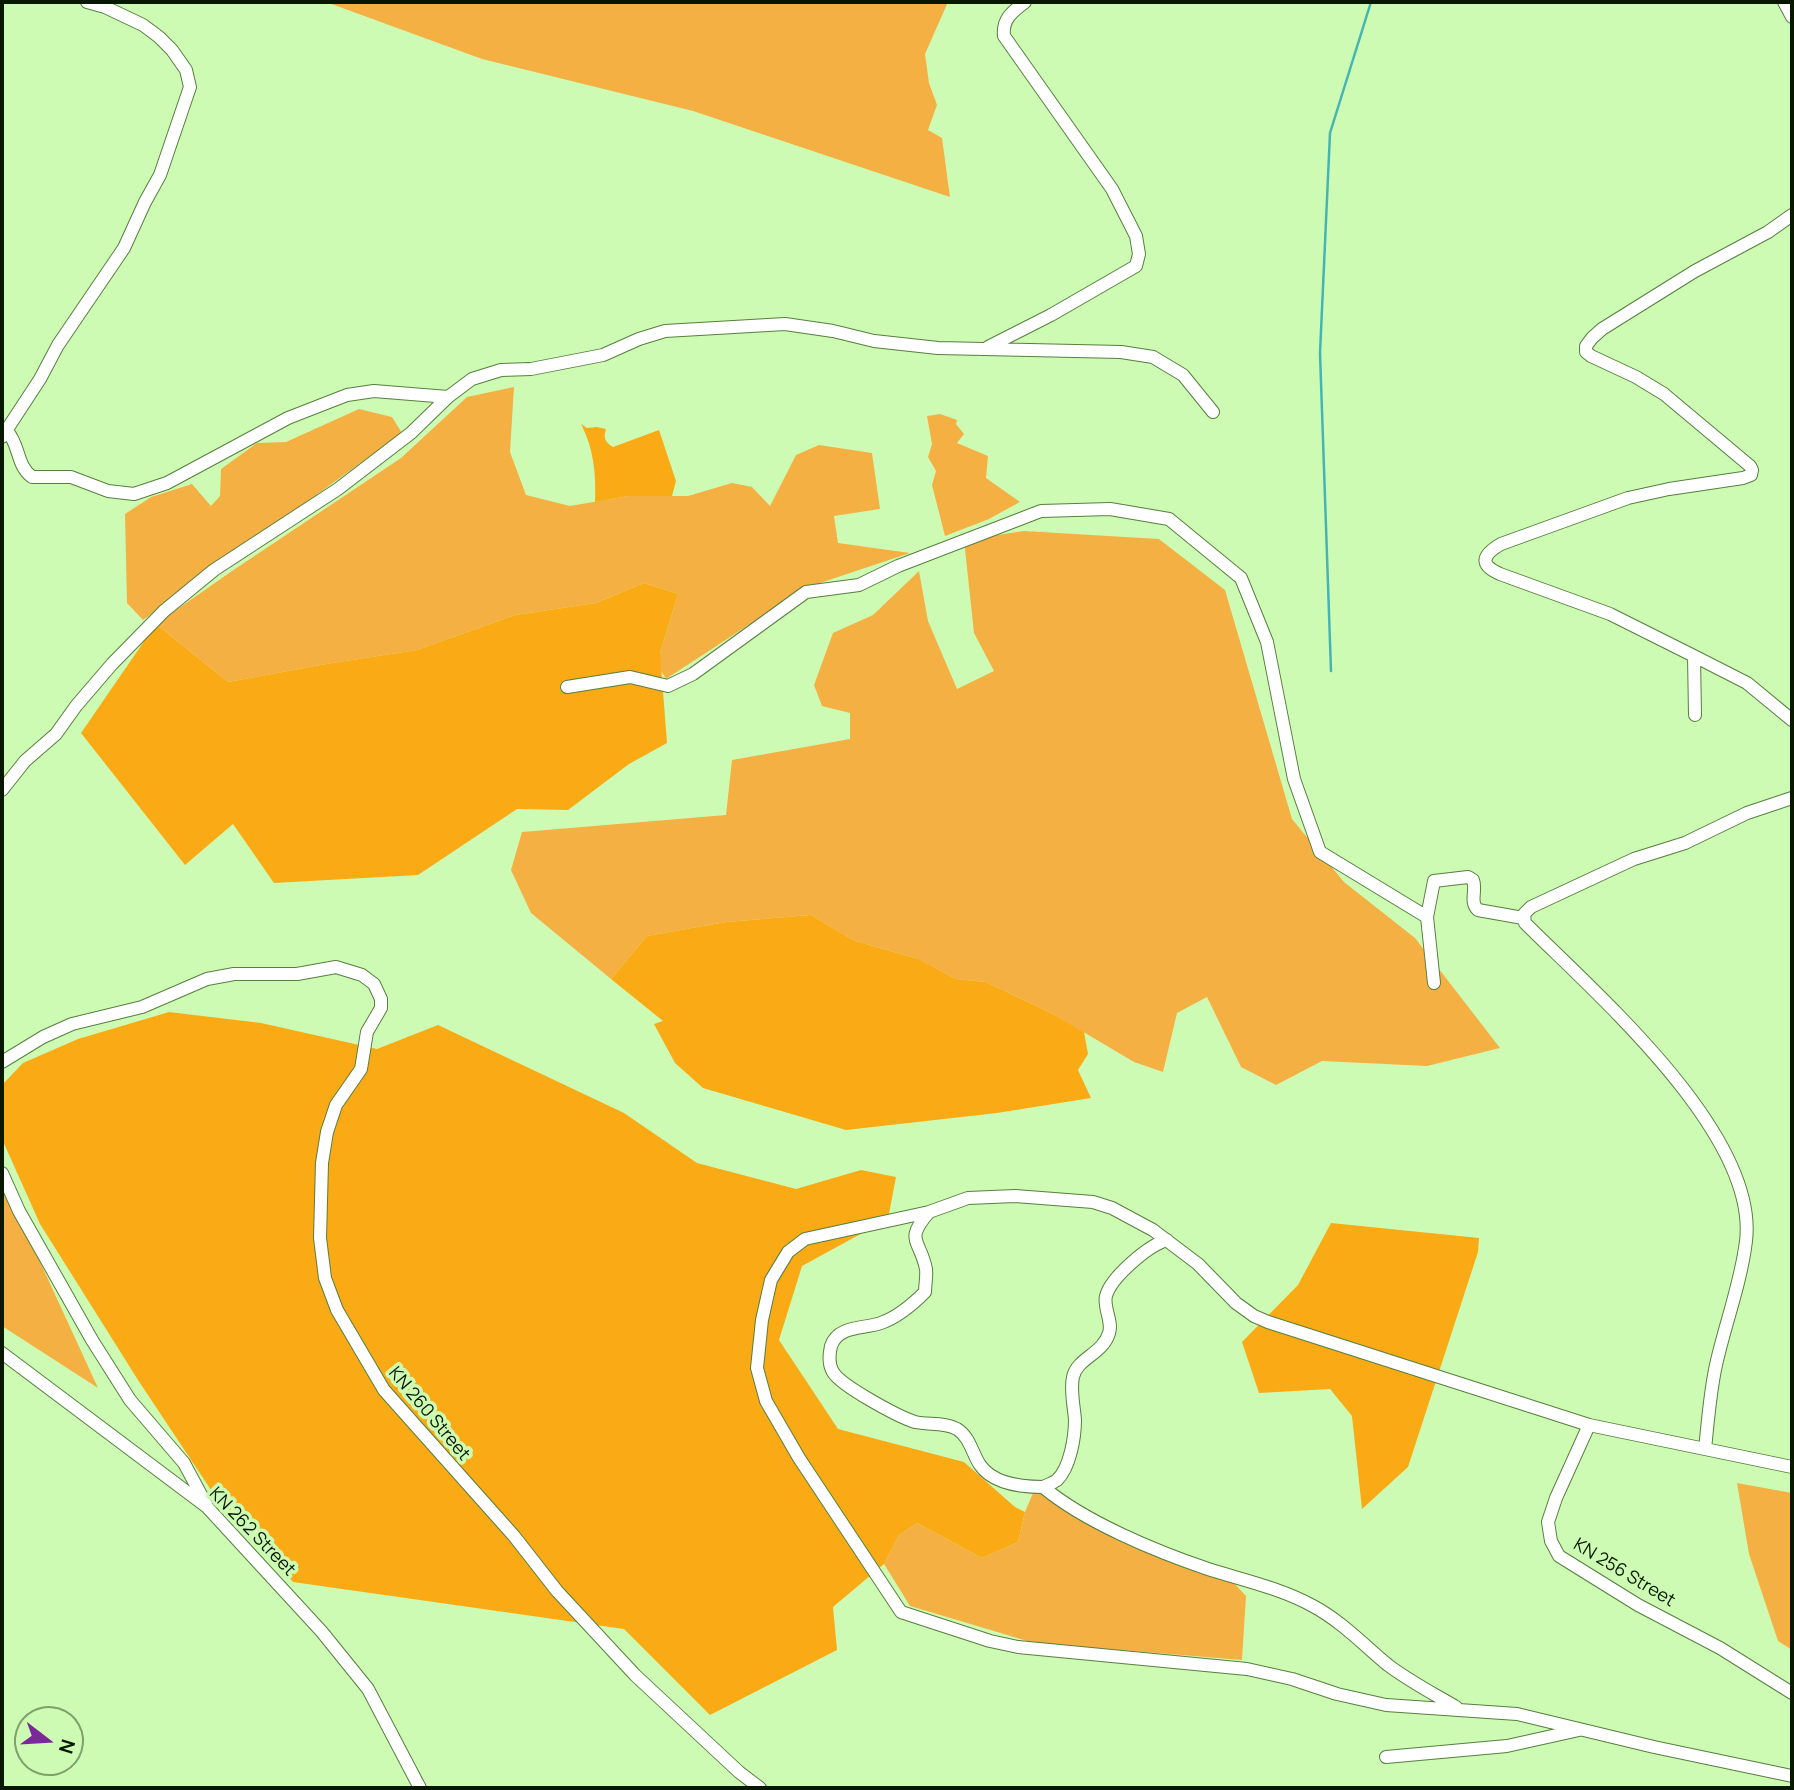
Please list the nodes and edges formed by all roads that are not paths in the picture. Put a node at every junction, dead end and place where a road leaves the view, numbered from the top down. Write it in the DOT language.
graph roads {
  1 [pos="87,2"];
  2 [pos="1025,2"];
  3 [pos="1784,2"];
  4 [pos="1792,17"];
  5 [pos="1792,215"];
  6 [pos="985,348"];
  7 [pos="448,397"];
  8 [pos="1213,412"];
  9 [pos="4,434"];
  10 [pos="1694,656"];
  11 [pos="567,687"];
  12 [pos="1695,715"];
  13 [pos="1792,720"];
  14 [pos="2,790"];
  15 [pos="1792,798"];
  16 [pos="1427,917"];
  17 [pos="1523,918"];
  18 [pos="1434,983"];
  19 [pos="2,1062"];
  20 [pos="2,1173"];
  21 [pos="929,1212"];
  22 [pos="1167,1240"];
  23 [pos="2,1353"];
  24 [pos="1589,1425"];
  25 [pos="1705,1449"];
  26 [pos="1792,1467"];
  27 [pos="1042,1487"];
  28 [pos="207,1507"];
  29 [pos="1792,1693"];
  30 [pos="1459,1709"];
  31 [pos="1584,1729"];
  32 [pos="1386,1757"];
  33 [pos="1792,1776"];
  34 [pos="420,1788"];
  35 [pos="760,1788"];
  1 -- 9 [label="street"];
  2 -- 6 [label="street"];
  3 -- 4 [label="street"];
  5 -- 10 [label="street"];
  6 -- 7 [label="street"];
  6 -- 8 [label="street"];
  7 -- 9 [label="street"];
  7 -- 14 [label="street"];
  10 -- 12 [label="street"];
  10 -- 13 [label="street"];
  11 -- 16 [label="street"];
  15 -- 17 [label="street"];
  16 -- 17 [label="street"];
  16 -- 18 [label="street"];
  17 -- 25 [label="street"];
  19 -- 35 [label="street, KN 260 Street"];
  20 -- 28 [label="street"];
  21 -- 22 [label="street"];
  21 -- 27 [label="street"];
  21 -- 30 [label="street"];
  22 -- 24 [label="street"];
  22 -- 27 [label="street"];
  23 -- 28 [label="street, KN 262 Street"];
  24 -- 25 [label="street"];
  24 -- 29 [label="street, KN 256 Street"];
  25 -- 26 [label="street"];
  27 -- 30 [label="street"];
  28 -- 34 [label="street, KN 262 Street"];
  30 -- 31 [label="street"];
  31 -- 32 [label="street"];
  31 -- 33 [label="street"];
}
